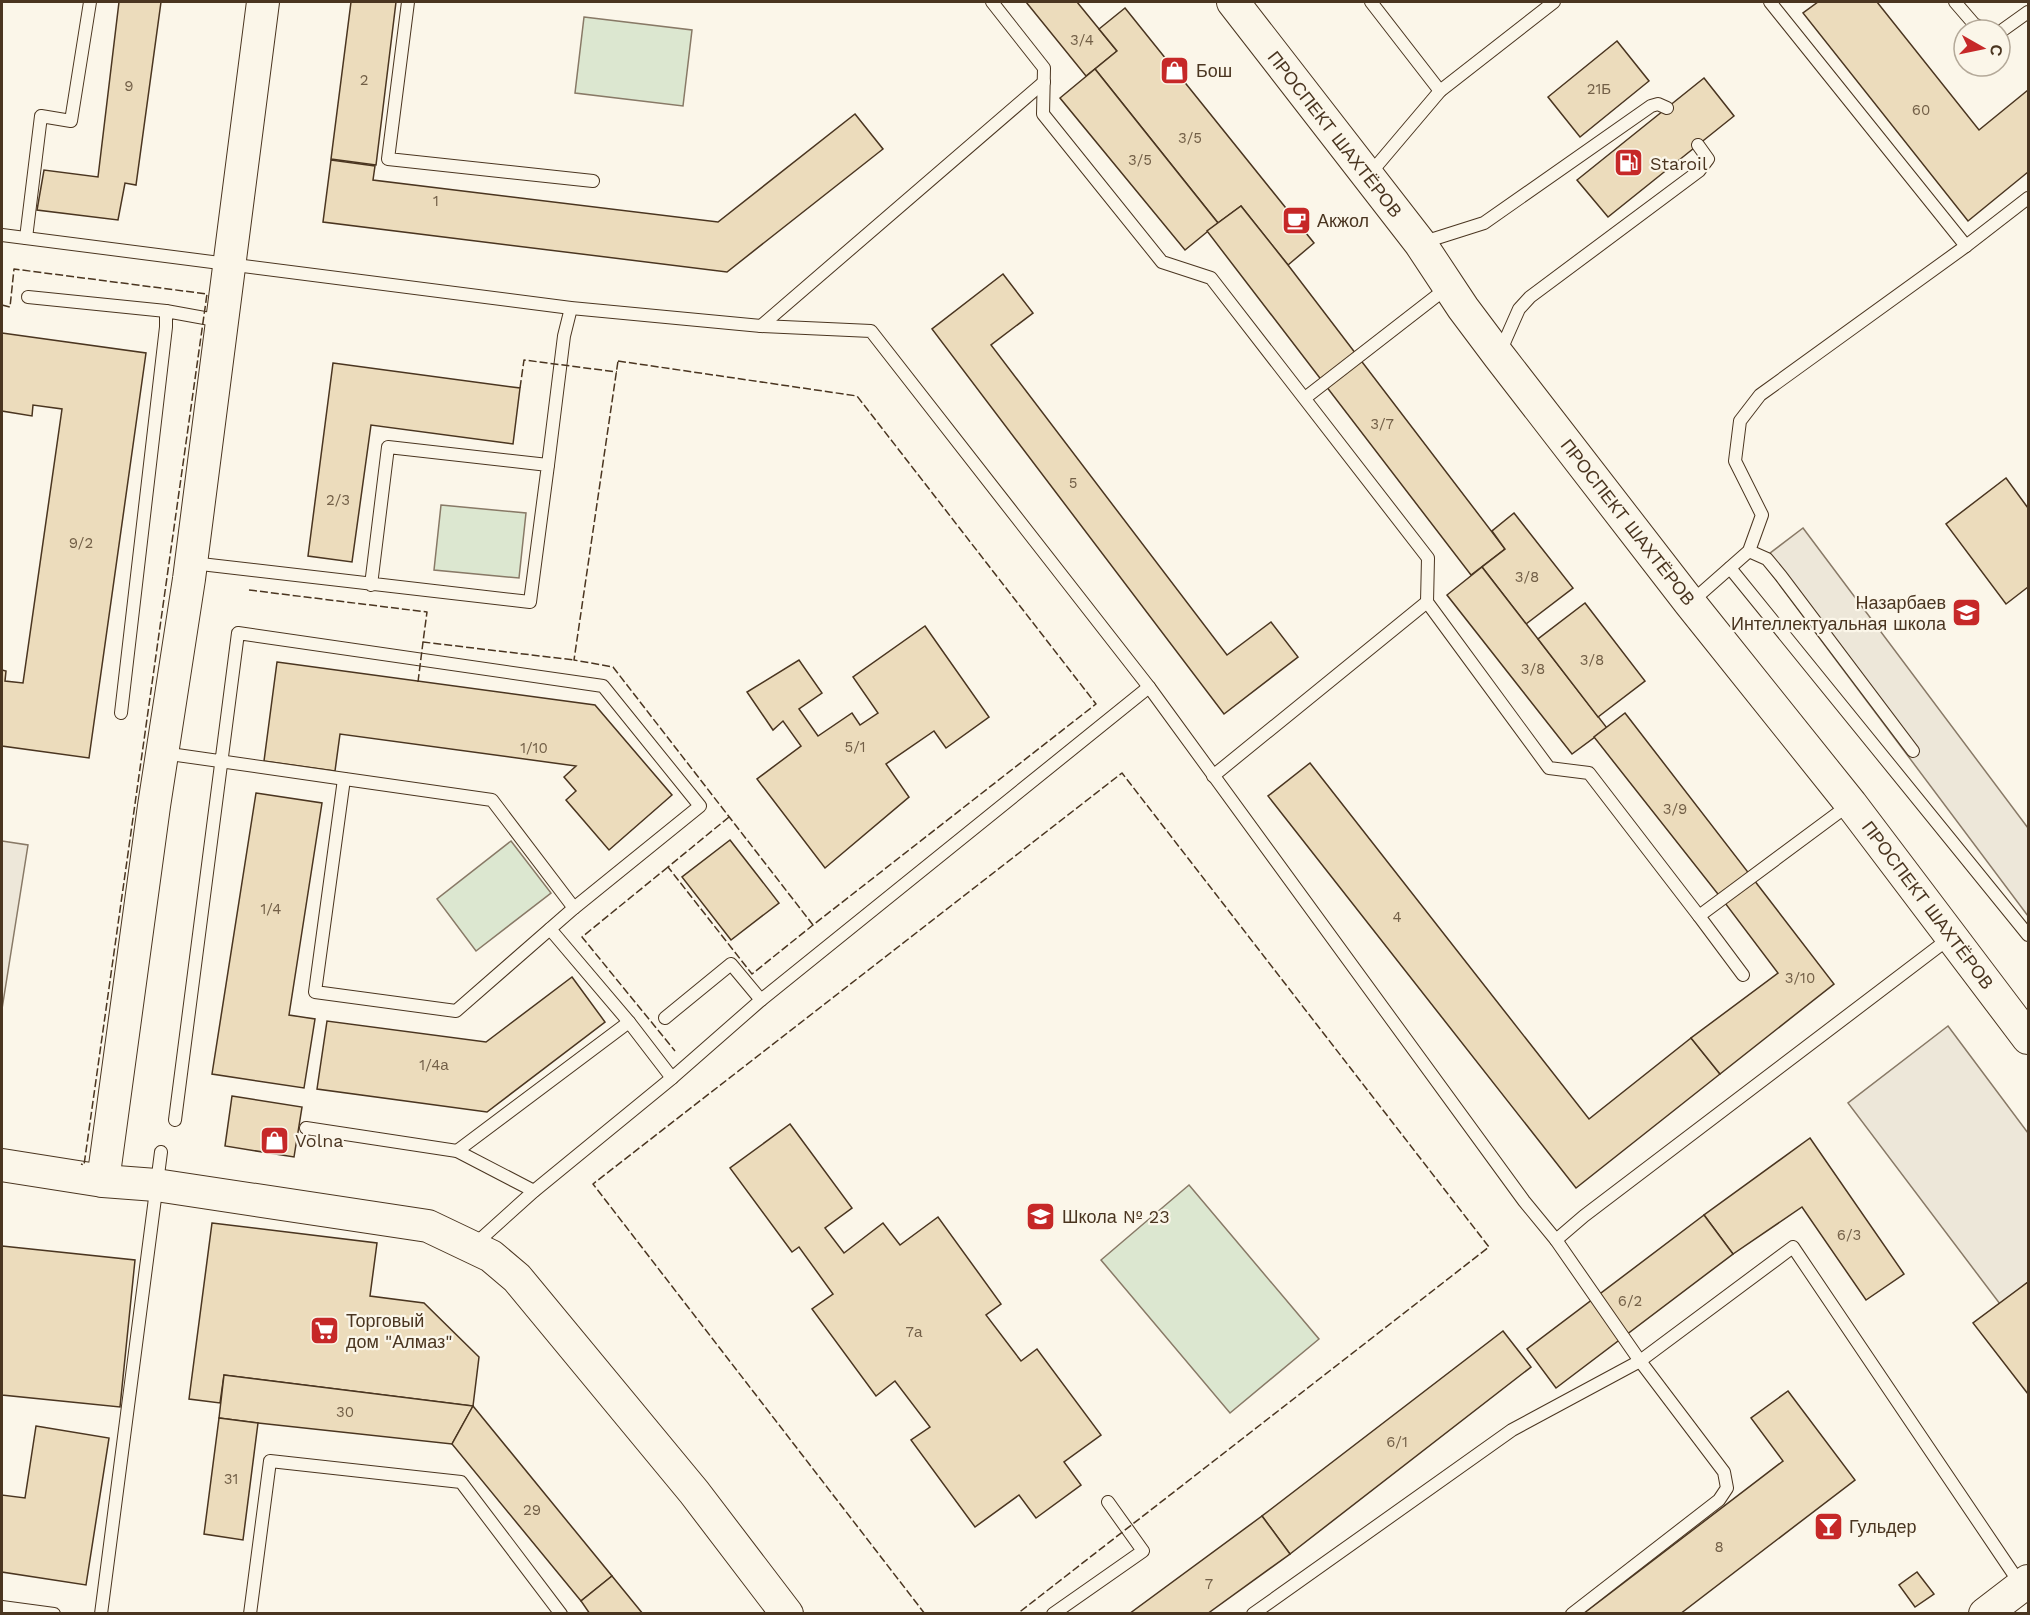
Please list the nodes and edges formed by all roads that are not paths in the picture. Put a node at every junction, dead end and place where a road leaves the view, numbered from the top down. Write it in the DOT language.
graph roads {
  1 [pos="90,2"];
  2 [pos="264,2"];
  3 [pos="408,2"];
  4 [pos="992,2"];
  5 [pos="1233,2"];
  6 [pos="1371,2"];
  7 [pos="1554,2"];
  8 [pos="1770,2"];
  9 [pos="1955,2"];
  10 [pos="2028,12"];
  11 [pos="1969,18"];
  12 [pos="2012,23"];
  13 [pos="1044,82"];
  14 [pos="1440,91"];
  15 [pos="1667,108"];
  16 [pos="1698,145"];
  17 [pos="1367,177"];
  18 [pos="593,181"];
  19 [pos="2028,198"];
  20 [pos="2,235"];
  21 [pos="26,238"];
  22 [pos="1420,243"];
  23 [pos="1966,246"];
  24 [pos="228,265"];
  25 [pos="1449,287"];
  26 [pos="28,297"];
  27 [pos="571,308"];
  28 [pos="166,312"];
  29 [pos="222,321"];
  30 [pos="761,326"];
  31 [pos="1498,356"];
  32 [pos="1305,398"];
  33 [pos="548,465"];
  34 [pos="1749,551"];
  35 [pos="191,563"];
  36 [pos="1730,568"];
  37 [pos="371,585"];
  38 [pos="1427,602"];
  39 [pos="1690,603"];
  40 [pos="1149,687"];
  41 [pos="121,713"];
  42 [pos="1913,751"];
  43 [pos="162,753"];
  44 [pos="221,761"];
  45 [pos="1213,776"];
  46 [pos="344,778"];
  47 [pos="1851,804"];
  48 [pos="574,908"];
  49 [pos="1699,916"];
  50 [pos="550,928"];
  51 [pos="2028,935"];
  52 [pos="1952,936"];
  53 [pos="1743,975"];
  54 [pos="761,1000"];
  55 [pos="665,1018"];
  56 [pos="628,1022"];
  57 [pos="2028,1038"];
  58 [pos="672,1078"];
  59 [pos="175,1120"];
  60 [pos="306,1128"];
  61 [pos="457,1151"];
  62 [pos="161,1152"];
  63 [pos="2,1168"];
  64 [pos="102,1181"];
  65 [pos="156,1185"];
  66 [pos="534,1191"];
  67 [pos="1556,1240"];
  68 [pos="473,1246"];
  69 [pos="1640,1361"];
  70 [pos="1108,1502"];
  71 [pos="2025,1584"];
  72 [pos="1269,1602"];
  73 [pos="2,1607"];
  74 [pos="54,1614"];
  75 [pos="101,1614"];
  76 [pos="250,1614"];
  77 [pos="561,1614"];
  78 [pos="787,1614"];
  79 [pos="1053,1614"];
  80 [pos="1253,1614"];
  81 [pos="1277,1614"];
  82 [pos="1572,1614"];
  83 [pos="1985,1614"];
  1 -- 21 [label="lane"];
  2 -- 24 [label="street"];
  3 -- 18 [label="lane"];
  4 -- 13 [label="lane"];
  5 -- 17 [label="street, ПРОСПЕКТ ШАХТЁРОВ"];
  6 -- 14 [label="lane"];
  7 -- 14 [label="lane"];
  8 -- 23 [label="lane"];
  9 -- 11 [label="lane"];
  10 -- 12 [label="lane"];
  13 -- 30 [label="lane"];
  13 -- 32 [label="lane"];
  14 -- 17 [label="lane"];
  15 -- 22 [label="lane"];
  16 -- 31 [label="lane"];
  17 -- 22 [label="street, ПРОСПЕКТ ШАХТЁРОВ"];
  19 -- 23 [label="lane"];
  20 -- 21 [label="lane"];
  21 -- 24 [label="lane"];
  22 -- 25 [label="street, ПРОСПЕКТ ШАХТЁРОВ"];
  23 -- 34 [label="lane"];
  24 -- 27 [label="lane"];
  24 -- 29 [label="street"];
  25 -- 31 [label="street, ПРОСПЕКТ ШАХТЁРОВ"];
  25 -- 32 [label="lane"];
  26 -- 28 [label="lane"];
  27 -- 30 [label="lane"];
  27 -- 33 [label="lane"];
  28 -- 29 [label="lane"];
  28 -- 41 [label="lane"];
  29 -- 35 [label="street"];
  30 -- 40 [label="lane"];
  31 -- 39 [label="street, ПРОСПЕКТ ШАХТЁРОВ"];
  32 -- 38 [label="lane"];
  33 -- 37 [label="lane"];
  33 -- 37 [label="lane"];
  34 -- 36 [label="lane"];
  34 -- 42 [label="lane"];
  35 -- 37 [label="lane"];
  35 -- 43 [label="street"];
  36 -- 39 [label="lane"];
  36 -- 51 [label="lane"];
  38 -- 45 [label="lane"];
  38 -- 49 [label="lane"];
  39 -- 47 [label="street, ПРОСПЕКТ ШАХТЁРОВ"];
  40 -- 45 [label="lane"];
  40 -- 54 [label="lane"];
  43 -- 44 [label="lane"];
  43 -- 64 [label="street"];
  44 -- 46 [label="lane"];
  44 -- 48 [label="lane"];
  44 -- 59 [label="lane"];
  45 -- 67 [label="lane"];
  46 -- 48 [label="lane"];
  46 -- 50 [label="lane"];
  47 -- 49 [label="lane"];
  47 -- 52 [label="street, ПРОСПЕКТ ШАХТЁРОВ"];
  48 -- 50 [label="lane"];
  49 -- 53 [label="lane"];
  50 -- 56 [label="lane"];
  52 -- 57 [label="street, ПРОСПЕКТ ШАХТЁРОВ"];
  52 -- 67 [label="lane"];
  54 -- 55 [label="lane"];
  54 -- 58 [label="lane"];
  56 -- 58 [label="lane"];
  56 -- 61 [label="lane"];
  58 -- 66 [label="lane"];
  60 -- 61 [label="lane"];
  61 -- 66 [label="lane"];
  62 -- 65 [label="lane"];
  63 -- 64 [label="street"];
  64 -- 65 [label="street"];
  65 -- 68 [label="street"];
  65 -- 75 [label="lane"];
  66 -- 68 [label="lane"];
  67 -- 69 [label="lane"];
  68 -- 78 [label="street"];
  69 -- 71 [label="lane"];
  69 -- 72 [label="lane"];
  69 -- 82 [label="lane"];
  70 -- 79 [label="lane"];
  71 -- 83 [label="street"];
  72 -- 80 [label="lane"];
  72 -- 81 [label="lane"];
  73 -- 74 [label="lane"];
  76 -- 77 [label="lane"];
}
